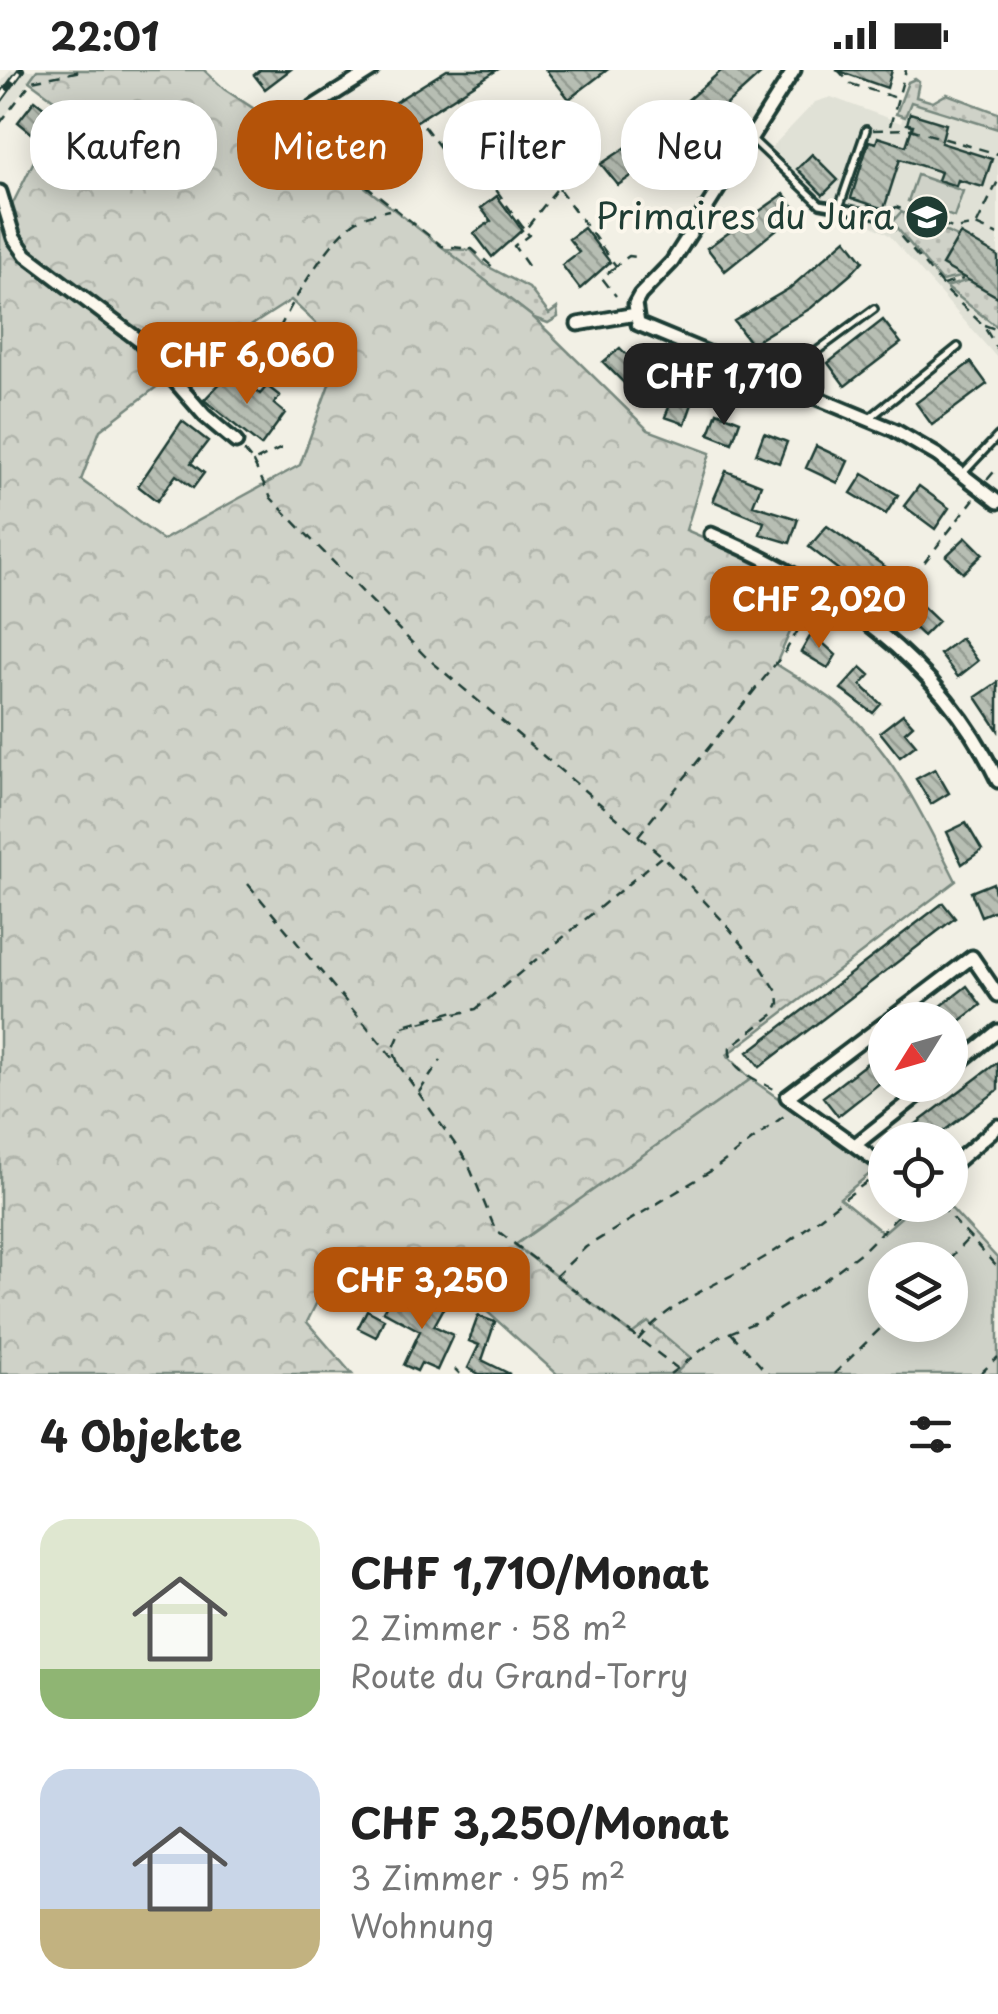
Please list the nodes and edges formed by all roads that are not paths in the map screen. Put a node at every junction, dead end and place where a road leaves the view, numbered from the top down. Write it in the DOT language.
graph roads {
  1 [pos="372,70"];
  2 [pos="794,70"];
  3 [pos="324,100"];
  4 [pos="758,125"];
  5 [pos="866,130"];
  6 [pos="758,145"];
  7 [pos="717,190"];
  8 [pos="0,192"];
  9 [pos="839,208"];
  10 [pos="884,216"];
  11 [pos="874,309"];
  12 [pos="636,314"];
  13 [pos="578,324"];
  14 [pos="958,347"];
  15 [pos="784,385"];
  16 [pos="870,418"];
  17 [pos="998,436"];
  18 [pos="236,442"];
  19 [pos="963,473"];
  20 [pos="998,502"];
  21 [pos="711,534"];
  22 [pos="998,781"];
  23 [pos="998,995"];
  24 [pos="913,1002"];
  25 [pos="998,1031"];
  26 [pos="868,1036"];
  27 [pos="968,1055"];
  28 [pos="910,1102"];
  29 [pos="998,1126"];
  30 [pos="855,1144"];
  31 [pos="968,1152"];
  32 [pos="868,1158"];
  1 -- 3 [label="street"];
  2 -- 4 [label="street"];
  5 -- 9 [label="lane"];
  6 -- 9 [label="lane"];
  7 -- 12 [label="street"];
  8 -- 18 [label="street"];
  9 -- 10 [label="lane"];
  11 -- 15 [label="lane"];
  12 -- 13 [label="street"];
  12 -- 15 [label="street"];
  14 -- 16 [label="lane"];
  15 -- 16 [label="street"];
  16 -- 19 [label="street"];
  17 -- 19 [label="lane"];
  19 -- 20 [label="street"];
  21 -- 22 [label="street"];
  23 -- 24 [label="street"];
  25 -- 27 [label="street"];
  26 -- 30 [label="street"];
  28 -- 30 [label="street"];
  29 -- 31 [label="street"];
  30 -- 32 [label="street"];
}
